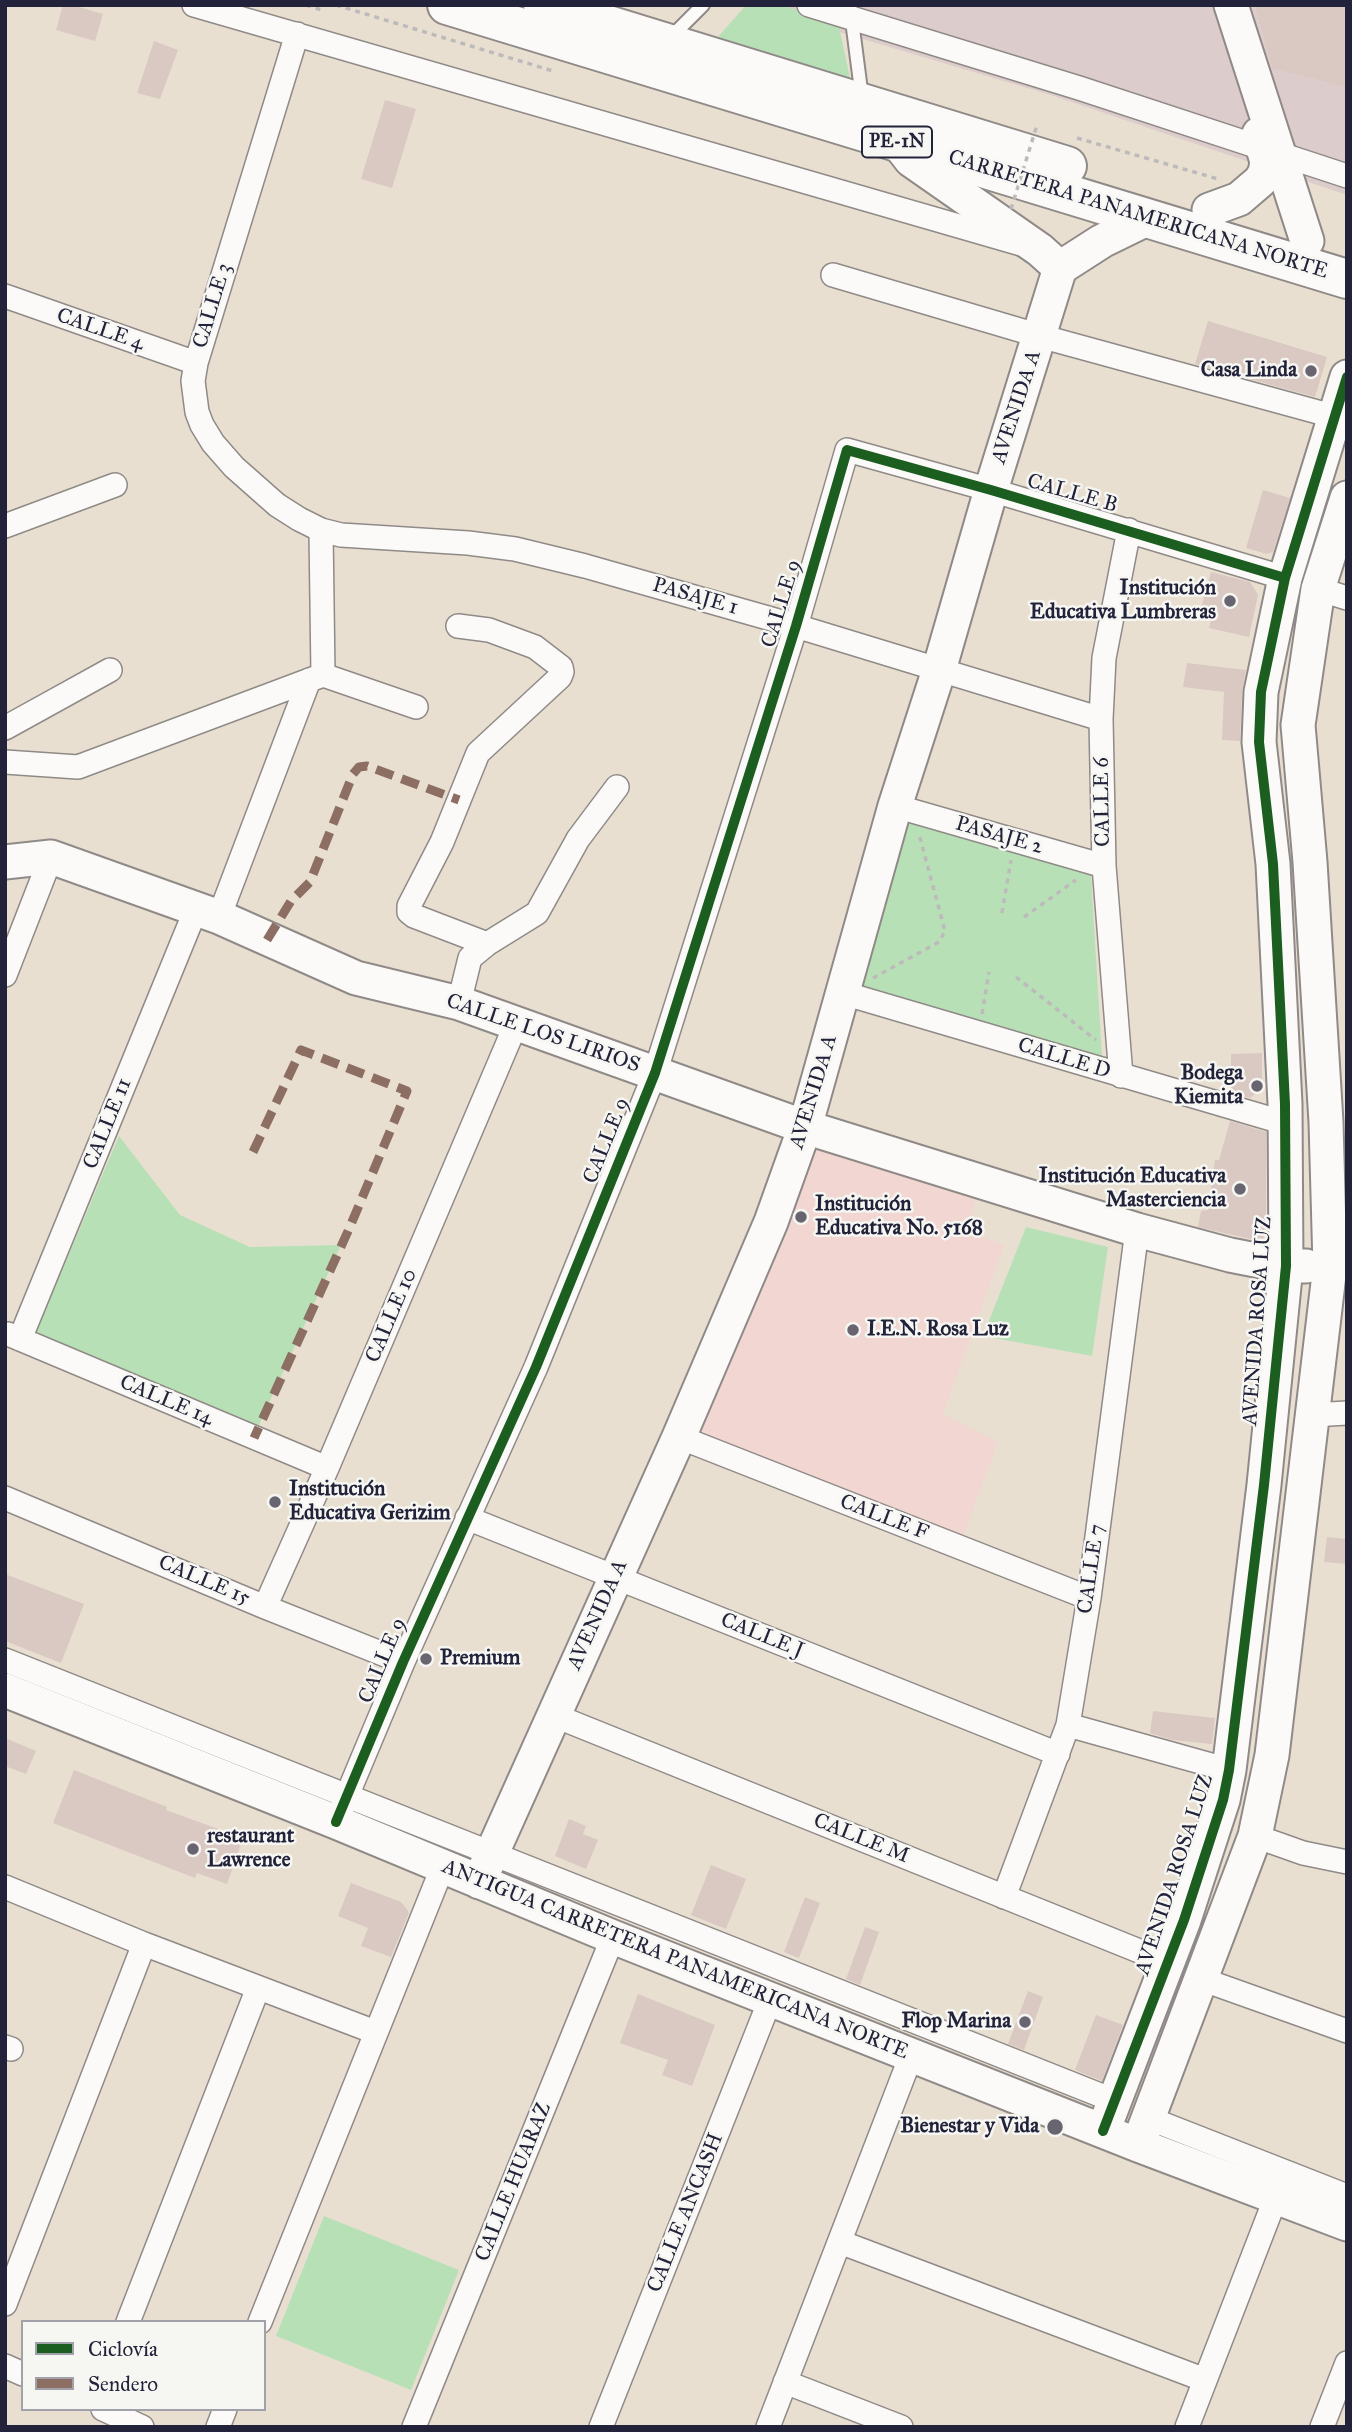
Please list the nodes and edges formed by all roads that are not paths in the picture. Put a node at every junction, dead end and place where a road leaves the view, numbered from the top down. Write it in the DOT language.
graph roads {
  1 [pos="194,5"];
  2 [pos="447,5"];
  3 [pos="543,5"];
  4 [pos="703,5"];
  5 [pos="809,5"];
  6 [pos="1218,5"];
  7 [pos="1231,5"];
  8 [pos="850,11"];
  9 [pos="297,34"];
  10 [pos="667,42"];
  11 [pos="863,102"];
  12 [pos="897,142"];
  13 [pos="1271,151"];
  14 [pos="1347,176"];
  15 [pos="1214,195"];
  16 [pos="1149,218"];
  17 [pos="1307,241"];
  18 [pos="1347,253"];
  19 [pos="1050,259"];
  20 [pos="834,275"];
  21 [pos="1347,279"];
  22 [pos="5,296"];
  23 [pos="1040,336"];
  24 [pos="196,363"];
  25 [pos="1347,377"];
  26 [pos="1340,419"];
  27 [pos="847,450"];
  28 [pos="115,485"];
  29 [pos="991,490"];
  30 [pos="1347,498"];
  31 [pos="5,526"];
  32 [pos="321,530"];
  33 [pos="1129,530"];
  34 [pos="1285,578"];
  35 [pos="1332,593"];
  36 [pos="458,626"];
  37 [pos="796,626"];
  38 [pos="110,670"];
  39 [pos="939,670"];
  40 [pos="316,677"];
  41 [pos="416,707"];
  42 [pos="1101,719"];
  43 [pos="5,728"];
  44 [pos="5,762"];
  45 [pos="617,787"];
  46 [pos="904,808"];
  47 [pos="51,857"];
  48 [pos="5,862"];
  49 [pos="1101,865"];
  50 [pos="208,913"];
  51 [pos="487,944"];
  52 [pos="5,975"];
  53 [pos="843,993"];
  54 [pos="459,1003"];
  55 [pos="516,1024"];
  56 [pos="1120,1067"];
  57 [pos="655,1073"];
  58 [pos="1285,1123"];
  59 [pos="805,1126"];
  60 [pos="1138,1230"];
  61 [pos="1338,1265"];
  62 [pos="1286,1266"];
  63 [pos="12,1336"];
  64 [pos="1347,1413"];
  65 [pos="1312,1415"];
  66 [pos="679,1437"];
  67 [pos="327,1468"];
  68 [pos="5,1497"];
  69 [pos="467,1518"];
  70 [pos="615,1577"];
  71 [pos="1089,1598"];
  72 [pos="265,1607"];
  73 [pos="5,1660"];
  74 [pos="403,1662"];
  75 [pos="5,1690"];
  76 [pos="553,1715"];
  77 [pos="1068,1725"];
  78 [pos="1058,1754"];
  79 [pos="1229,1770"];
  80 [pos="342,1809"];
  81 [pos="1255,1836"];
  82 [pos="1347,1862"];
  83 [pos="443,1866"];
  84 [pos="484,1868"];
  85 [pos="5,1887"];
  86 [pos="1004,1897"];
  87 [pos="613,1937"];
  88 [pos="144,1944"];
  89 [pos="1169,1963"];
  90 [pos="1201,1979"];
  91 [pos="258,1988"];
  92 [pos="770,2000"];
  93 [pos="1347,2031"];
  94 [pos="375,2032"];
  95 [pos="911,2056"];
  96 [pos="1109,2116"];
  97 [pos="1143,2132"];
  98 [pos="1347,2196"];
  99 [pos="1276,2197"];
  100 [pos="1347,2224"];
  101 [pos="841,2242"];
  102 [pos="5,2304"];
  103 [pos="129,2320"];
  104 [pos="261,2320"];
  105 [pos="1347,2363"];
  106 [pos="5,2366"];
  107 [pos="21,2373"];
  108 [pos="1205,2380"];
  109 [pos="785,2382"];
  110 [pos="107,2411"];
  111 [pos="142,2427"];
  112 [pos="414,2427"];
  113 [pos="601,2427"];
  114 [pos="768,2427"];
  115 [pos="901,2427"];
  116 [pos="1186,2427"];
  117 [pos="1322,2427"];
  1 -- 9 [label="street"];
  2 -- 12 [label="highway, CARRETERA PANAMERICANA NORTE / PE-1N"];
  3 -- 10 [label="highway, CARRETERA PANAMERICANA NORTE / PE-1N"];
  4 -- 10 [label="lane"];
  5 -- 8 [label="street"];
  6 -- 13 [label="street"];
  7 -- 13 [label="street"];
  8 -- 11 [label="lane"];
  8 -- 13 [label="street"];
  9 -- 19 [label="street"];
  9 -- 24 [label="street, CALLE 3"];
  10 -- 11 [label="highway, CARRETERA PANAMERICANA NORTE / PE-1N"];
  11 -- 15 [label="highway, CARRETERA PANAMERICANA NORTE / PE-1N"];
  12 -- 16 [label="highway, CARRETERA PANAMERICANA NORTE / PE-1N"];
  12 -- 19 [label="street"];
  13 -- 14 [label="street"];
  13 -- 15 [label="street"];
  13 -- 17 [label="street"];
  15 -- 17 [label="highway, PE-1N"];
  16 -- 19 [label="street"];
  16 -- 21 [label="highway, CARRETERA PANAMERICANA NORTE / PE-1N"];
  17 -- 18 [label="highway, PE-1N"];
  19 -- 23 [label="street, AVENIDA A"];
  20 -- 23 [label="street"];
  22 -- 24 [label="street, CALLE 4"];
  23 -- 26 [label="street"];
  23 -- 29 [label="street, AVENIDA A"];
  24 -- 32 [label="street, CALLE 3"];
  25 -- 26 [label="street, AVENIDA ROSA LUZ"];
  26 -- 34 [label="street, AVENIDA ROSA LUZ"];
  27 -- 29 [label="street, CALLE B"];
  27 -- 37 [label="street, CALLE 9"];
  28 -- 31 [label="street"];
  29 -- 33 [label="street, CALLE B"];
  29 -- 39 [label="street, AVENIDA A"];
  30 -- 35 [label="street"];
  32 -- 37 [label="street, PASAJE 1"];
  32 -- 40 [label="street"];
  33 -- 34 [label="street, CALLE B"];
  33 -- 42 [label="street, CALLE 6"];
  34 -- 58 [label="street, AVENIDA ROSA LUZ"];
  35 -- 61 [label="street"];
  36 -- 51 [label="street"];
  37 -- 39 [label="street, PASAJE 1"];
  37 -- 57 [label="street, CALLE 9"];
  38 -- 43 [label="street"];
  39 -- 42 [label="street, PASAJE 1"];
  39 -- 46 [label="street, AVENIDA A"];
  40 -- 41 [label="street"];
  40 -- 44 [label="street"];
  40 -- 50 [label="street, CALLE 11"];
  42 -- 49 [label="street, CALLE 6"];
  45 -- 51 [label="street"];
  46 -- 49 [label="street, PASAJE 2"];
  46 -- 53 [label="street, AVENIDA A"];
  47 -- 48 [label="street, CALLE LOS LIRIOS"];
  47 -- 50 [label="street, CALLE LOS LIRIOS"];
  47 -- 52 [label="street"];
  49 -- 56 [label="street, CALLE 6"];
  50 -- 54 [label="street, CALLE LOS LIRIOS"];
  50 -- 63 [label="street, CALLE 11"];
  51 -- 54 [label="street"];
  53 -- 56 [label="street, CALLE D"];
  53 -- 59 [label="street, AVENIDA A"];
  54 -- 55 [label="street, CALLE LOS LIRIOS"];
  55 -- 57 [label="street, CALLE LOS LIRIOS"];
  55 -- 67 [label="street, CALLE 10"];
  56 -- 58 [label="street, CALLE D"];
  57 -- 59 [label="street, CALLE LOS LIRIOS"];
  57 -- 69 [label="street, CALLE 9"];
  58 -- 62 [label="street, AVENIDA ROSA LUZ"];
  59 -- 60 [label="street, CALLE LOS LIRIOS"];
  59 -- 66 [label="street, AVENIDA A"];
  60 -- 62 [label="street, CALLE LOS LIRIOS"];
  60 -- 71 [label="street, CALLE 7"];
  61 -- 62 [label="street, CALLE LOS LIRIOS"];
  61 -- 65 [label="street"];
  62 -- 79 [label="street, AVENIDA ROSA LUZ"];
  63 -- 67 [label="street, CALLE 14"];
  64 -- 65 [label="street"];
  65 -- 81 [label="street"];
  66 -- 70 [label="street, AVENIDA A"];
  66 -- 71 [label="street, CALLE F"];
  67 -- 72 [label="street, CALLE 10"];
  68 -- 72 [label="street, CALLE 15"];
  69 -- 70 [label="street, CALLE J"];
  69 -- 74 [label="street, CALLE 9"];
  70 -- 76 [label="street, AVENIDA A"];
  70 -- 78 [label="street, CALLE J"];
  71 -- 77 [label="street, CALLE 7"];
  72 -- 74 [label="street, CALLE 15"];
  73 -- 80 [label="street, ANTIGUA CARRETERA PANAMERICANA NORTE"];
  74 -- 80 [label="street, CALLE 9"];
  75 -- 80 [label="street, ANTIGUA CARRETERA PANAMERICANA NORTE"];
  76 -- 84 [label="street, AVENIDA A"];
  76 -- 86 [label="street, CALLE M"];
  77 -- 78 [label="street, CALLE 7"];
  77 -- 79 [label="street"];
  78 -- 86 [label="street, CALLE 7"];
  79 -- 89 [label="street, AVENIDA ROSA LUZ"];
  80 -- 83 [label="street, ANTIGUA CARRETERA PANAMERICANA NORTE"];
  80 -- 84 [label="street, ANTIGUA CARRETERA PANAMERICANA NORTE"];
  81 -- 82 [label="street"];
  81 -- 90 [label="street"];
  83 -- 84 [label="street, ANTIGUA CARRETERA PANAMERICANA NORTE"];
  83 -- 94 [label="street"];
  84 -- 87 [label="street, ANTIGUA CARRETERA PANAMERICANA NORTE"];
  84 -- 96 [label="street, ANTIGUA CARRETERA PANAMERICANA NORTE"];
  85 -- 88 [label="street"];
  86 -- 89 [label="street, CALLE M"];
  87 -- 92 [label="street, ANTIGUA CARRETERA PANAMERICANA NORTE"];
  87 -- 112 [label="street, CALLE HUARAZ"];
  88 -- 91 [label="street"];
  88 -- 102 [label="street"];
  89 -- 96 [label="street, AVENIDA ROSA LUZ"];
  90 -- 93 [label="street"];
  90 -- 97 [label="street"];
  91 -- 94 [label="street"];
  91 -- 103 [label="street"];
  92 -- 95 [label="street, ANTIGUA CARRETERA PANAMERICANA NORTE"];
  92 -- 113 [label="street, CALLE ANCASH"];
  94 -- 104 [label="street"];
  95 -- 96 [label="street, ANTIGUA CARRETERA PANAMERICANA NORTE"];
  95 -- 101 [label="street"];
  96 -- 97 [label="street, ANTIGUA CARRETERA PANAMERICANA NORTE"];
  97 -- 98 [label="street"];
  97 -- 99 [label="street, ANTIGUA CARRETERA PANAMERICANA NORTE"];
  99 -- 100 [label="street, ANTIGUA CARRETERA PANAMERICANA NORTE"];
  99 -- 108 [label="street"];
  101 -- 108 [label="street"];
  101 -- 109 [label="street"];
  105 -- 117 [label="street"];
  106 -- 107 [label="street"];
  108 -- 116 [label="street"];
  109 -- 114 [label="street"];
  109 -- 115 [label="street"];
  110 -- 111 [label="street"];
}
